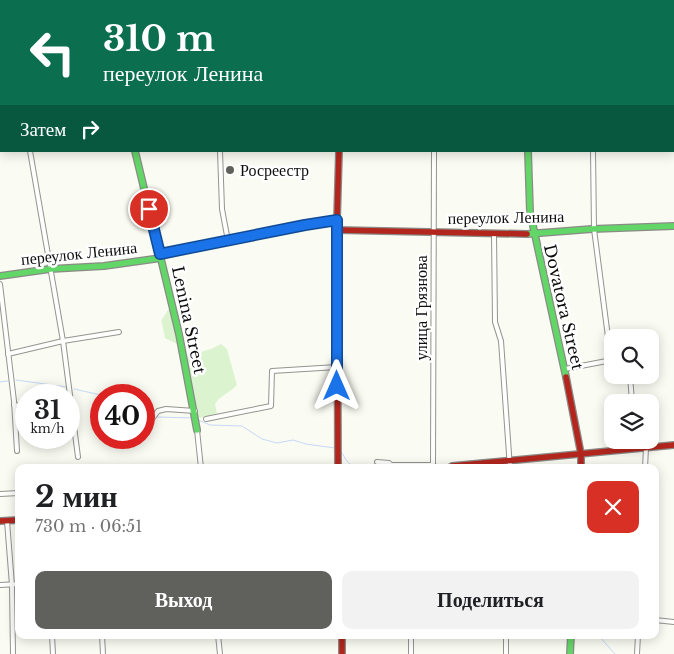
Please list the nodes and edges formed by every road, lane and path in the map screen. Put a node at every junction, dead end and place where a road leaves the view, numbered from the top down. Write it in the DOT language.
graph roads {
  1 [pos="30,152"];
  2 [pos="136,152"];
  3 [pos="220,152"];
  4 [pos="339,152"];
  5 [pos="434,152"];
  6 [pos="528,152"];
  7 [pos="593,152"];
  8 [pos="337,220"];
  9 [pos="674,226"];
  10 [pos="337,230"];
  11 [pos="594,230"];
  12 [pos="434,232"];
  13 [pos="533,232"];
  14 [pos="494,233"];
  15 [pos="228,241"];
  16 [pos="161,256"];
  17 [pos="50,269"];
  18 [pos="0,276"];
  19 [pos="0,284"];
  20 [pos="608,329"];
  21 [pos="119,332"];
  22 [pos="63,341"];
  23 [pos="8,354"];
  24 [pos="604,362"];
  25 [pos="337,367"];
  26 [pos="565,369"];
  27 [pos="14,405"];
  28 [pos="155,415"];
  29 [pos="195,416"];
  30 [pos="206,419"];
  31 [pos="197,430"];
  32 [pos="674,445"];
  33 [pos="659,447"];
  34 [pos="635,449"];
  35 [pos="646,449"];
  36 [pos="17,450"];
  37 [pos="581,454"];
  38 [pos="78,457"];
  39 [pos="376,462"];
  40 [pos="201,464"];
  41 [pos="338,464"];
  42 [pos="390,464"];
  43 [pos="435,464"];
  44 [pos="511,464"];
  45 [pos="581,464"];
  46 [pos="645,464"];
  47 [pos="15,493"];
  48 [pos="0,494"];
  49 [pos="15,520"];
  50 [pos="0,521"];
  51 [pos="7,521"];
  52 [pos="12,585"];
  53 [pos="15,585"];
  54 [pos="0,586"];
  55 [pos="659,620"];
  56 [pos="674,622"];
  57 [pos="52,639"];
  58 [pos="102,639"];
  59 [pos="218,639"];
  60 [pos="342,639"];
  61 [pos="411,639"];
  62 [pos="506,639"];
  63 [pos="571,639"];
  64 [pos="638,639"];
  65 [pos="13,654"];
  66 [pos="53,654"];
  67 [pos="103,654"];
  68 [pos="220,654"];
  69 [pos="342,654"];
  70 [pos="411,654"];
  71 [pos="506,654"];
  72 [pos="570,654"];
  73 [pos="637,654"];
  1 -- 17 [label="street"];
  2 -- 16 [label="street, Lenina Street"];
  3 -- 15 [label="street"];
  4 -- 8 [label="street"];
  5 -- 12 [label="street, улица Грязнова"];
  6 -- 13 [label="street, Dovatora Street"];
  7 -- 11 [label="street"];
  8 -- 10 [label="street"];
  8 -- 15 [label="street, переулок Ленина"];
  9 -- 11 [label="street, переулок Ленина"];
  10 -- 12 [label="street, переулок Ленина"];
  10 -- 25 [label="street"];
  11 -- 13 [label="street, переулок Ленина"];
  11 -- 20 [label="street"];
  12 -- 14 [label="street, переулок Ленина"];
  12 -- 43 [label="street, улица Грязнова"];
  13 -- 14 [label="street, переулок Ленина"];
  13 -- 26 [label="street, Dovatora Street"];
  14 -- 44 [label="street"];
  15 -- 16 [label="street, переулок Ленина"];
  16 -- 17 [label="street, переулок Ленина"];
  16 -- 29 [label="street, Lenina Street"];
  17 -- 18 [label="street, переулок Ленина"];
  17 -- 22 [label="street"];
  19 -- 23 [label="street"];
  21 -- 22 [label="street"];
  22 -- 23 [label="street"];
  22 -- 38 [label="street"];
  23 -- 27 [label="street"];
  24 -- 26 [label="street"];
  25 -- 30 [label="street"];
  25 -- 41 [label="street"];
  26 -- 37 [label="street, Dovatora Street"];
  27 -- 36 [label="street"];
  28 -- 29 [label="street"];
  29 -- 31 [label="street, Lenina Street"];
  31 -- 40 [label="street, Lenina Street"];
  32 -- 33 [label="street"];
  34 -- 37 [label="street"];
  35 -- 46 [label="street"];
  37 -- 44 [label="street"];
  37 -- 45 [label="street, Dovatora Street"];
  39 -- 42 [label="street"];
  47 -- 48 [label="street"];
  49 -- 51 [label="street"];
  50 -- 51 [label="street"];
  51 -- 52 [label="street"];
  52 -- 53 [label="street"];
  52 -- 54 [label="street"];
  52 -- 65 [label="street"];
  55 -- 56 [label="street"];
  57 -- 66 [label="street"];
  58 -- 67 [label="street"];
  59 -- 68 [label="street"];
  60 -- 69 [label="street"];
  61 -- 70 [label="street"];
  62 -- 71 [label="street"];
  63 -- 72 [label="street"];
  64 -- 73 [label="street"];
}
